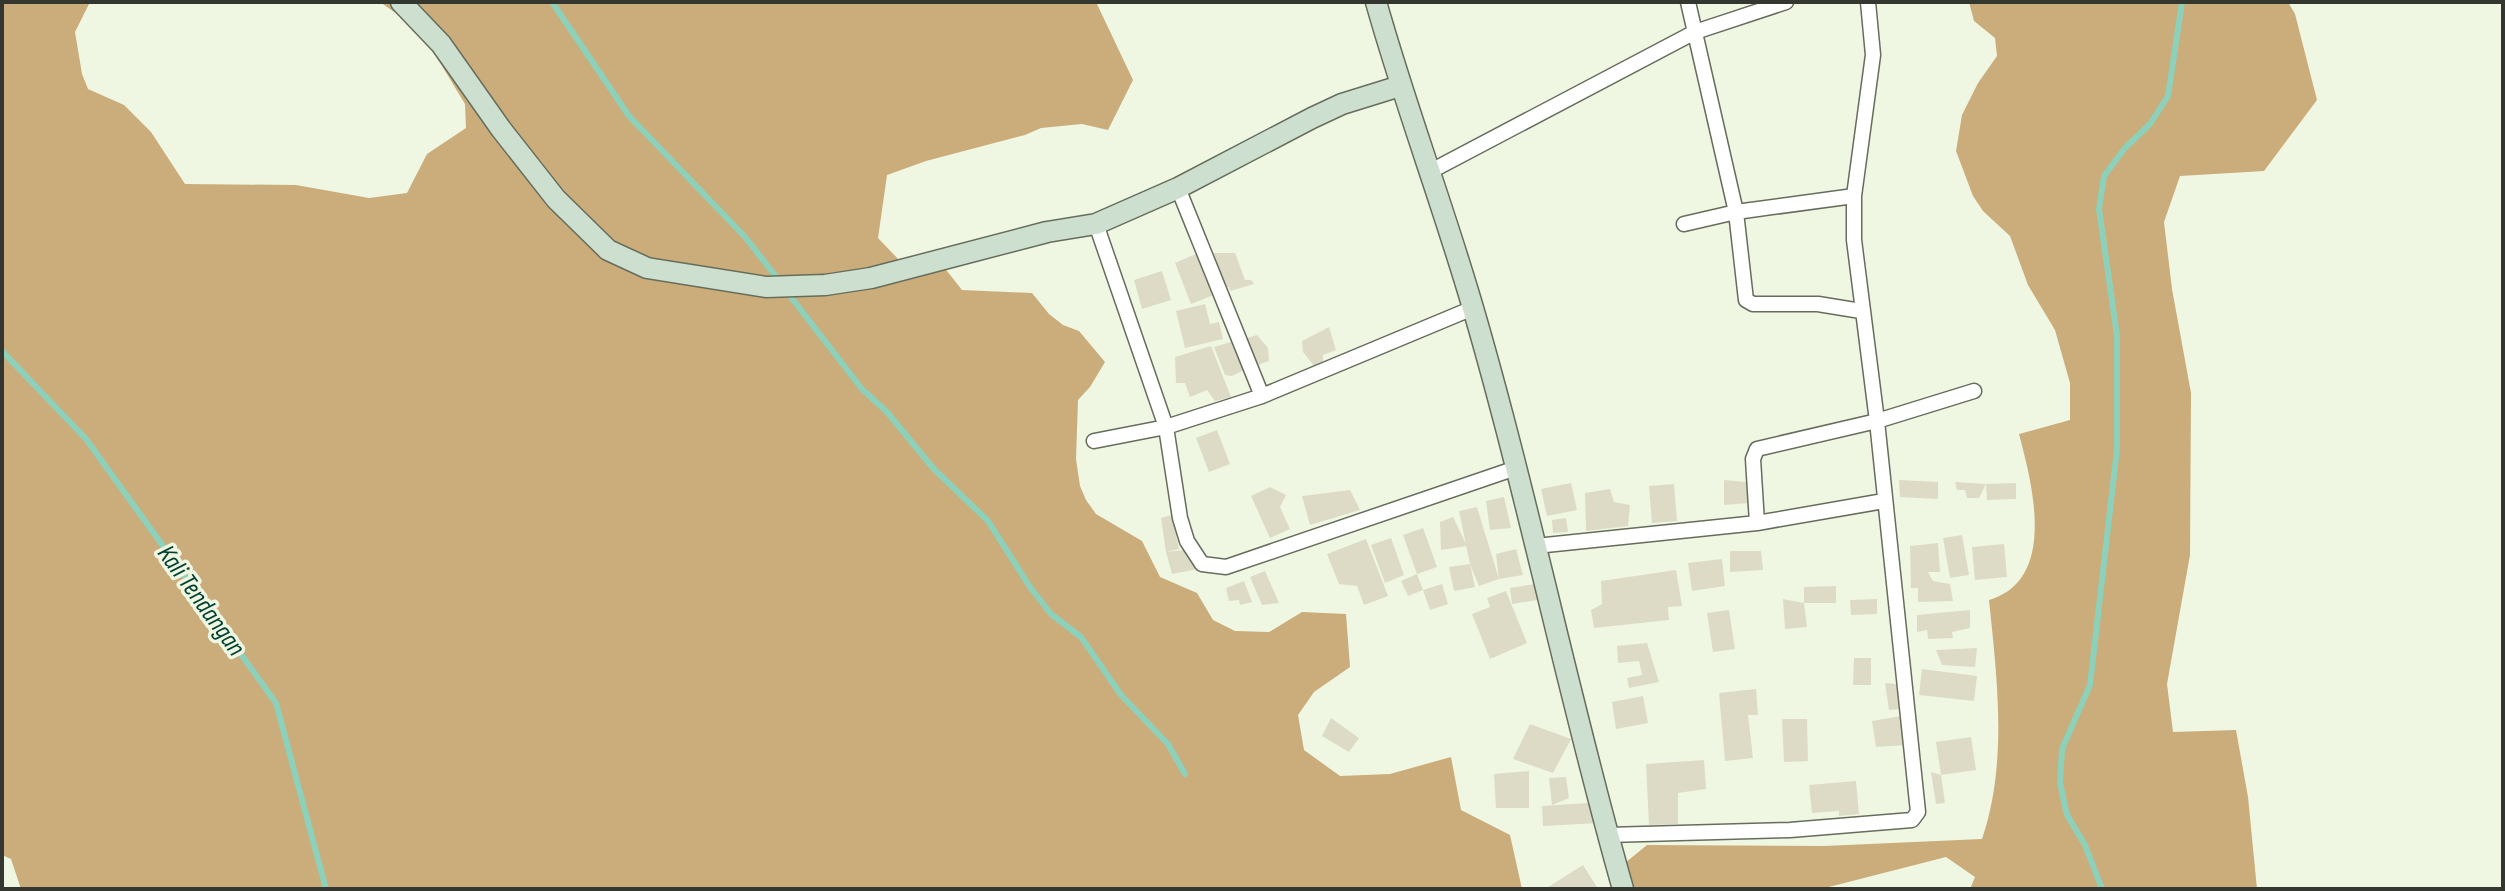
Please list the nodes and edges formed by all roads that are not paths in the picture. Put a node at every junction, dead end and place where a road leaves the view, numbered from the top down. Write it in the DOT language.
graph roads {
  1 [pos="401,2"];
  2 [pos="1376,2"];
  3 [pos="1688,2"];
  4 [pos="1786,2"];
  5 [pos="1868,2"];
  6 [pos="1695,32"];
  7 [pos="1400,86"];
  8 [pos="1431,171"];
  9 [pos="1178,188"];
  10 [pos="1854,196"];
  11 [pos="1736,212"];
  12 [pos="1096,224"];
  13 [pos="1684,224"];
  14 [pos="1473,308"];
  15 [pos="1861,311"];
  16 [pos="1974,391"];
  17 [pos="1262,396"];
  18 [pos="1877,421"];
  19 [pos="1166,427"];
  20 [pos="1094,441"];
  21 [pos="1516,468"];
  22 [pos="1884,501"];
  23 [pos="1757,523"];
  24 [pos="1536,546"];
  25 [pos="1607,835"];
  26 [pos="1623,889"];
  1 -- 12 [label="street"];
  2 -- 7 [label="street"];
  3 -- 6 [label="street"];
  4 -- 6 [label="street"];
  5 -- 10 [label="street"];
  6 -- 8 [label="street"];
  6 -- 11 [label="street"];
  7 -- 8 [label="street"];
  7 -- 9 [label="street"];
  8 -- 14 [label="street"];
  9 -- 12 [label="street"];
  9 -- 17 [label="street"];
  10 -- 11 [label="street"];
  10 -- 15 [label="street"];
  11 -- 13 [label="street"];
  11 -- 15 [label="street"];
  12 -- 19 [label="street"];
  14 -- 17 [label="street"];
  14 -- 21 [label="street"];
  15 -- 18 [label="street"];
  16 -- 18 [label="street"];
  17 -- 19 [label="street"];
  18 -- 22 [label="street"];
  18 -- 23 [label="street"];
  19 -- 20 [label="street"];
  19 -- 21 [label="street"];
  21 -- 24 [label="street"];
  22 -- 23 [label="street"];
  22 -- 25 [label="street"];
  23 -- 24 [label="street"];
  24 -- 25 [label="street"];
  25 -- 26 [label="street"];
}
